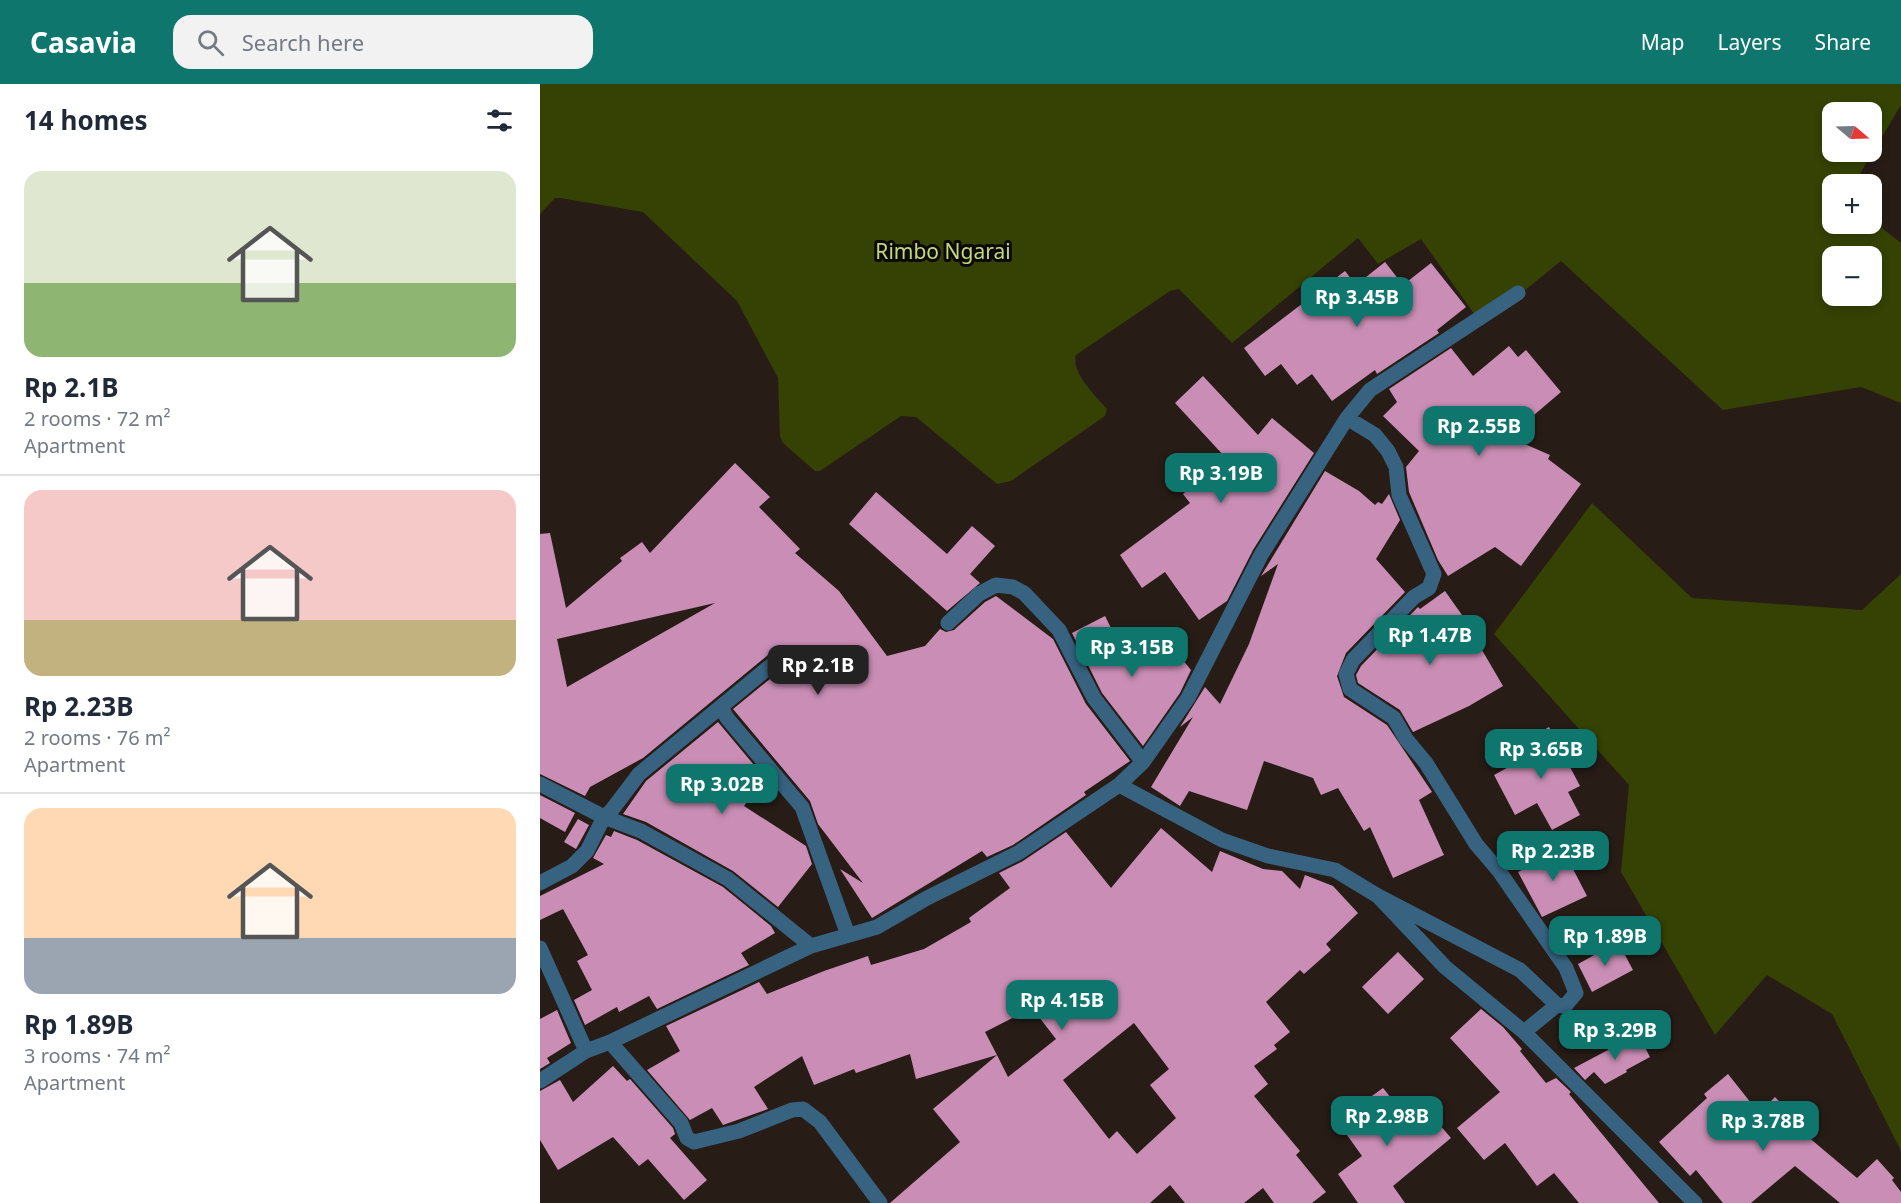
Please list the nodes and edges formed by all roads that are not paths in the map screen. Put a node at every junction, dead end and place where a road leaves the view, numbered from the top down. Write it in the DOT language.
graph roads {
  1 [pos="1518,293"];
  2 [pos="1347,418"];
  3 [pos="948,623"];
  4 [pos="785,654"];
  5 [pos="721,707"];
  6 [pos="1143,762"];
  7 [pos="540,784"];
  8 [pos="1119,785"];
  9 [pos="604,817"];
  10 [pos="540,883"];
  11 [pos="1378,896"];
  12 [pos="848,935"];
  13 [pos="812,946"];
  14 [pos="540,948"];
  15 [pos="1557,1005"];
  16 [pos="1524,1032"];
  17 [pos="610,1042"];
  18 [pos="586,1051"];
  19 [pos="540,1081"];
  20 [pos="880,1203"];
  21 [pos="1695,1203"];
  1 -- 2 [label="street"];
  2 -- 6 [label="street"];
  2 -- 15 [label="street"];
  3 -- 6 [label="street"];
  4 -- 5 [label="street"];
  5 -- 9 [label="street"];
  5 -- 12 [label="street"];
  6 -- 8 [label="street"];
  7 -- 9 [label="street"];
  8 -- 11 [label="street"];
  8 -- 12 [label="street"];
  9 -- 10 [label="street"];
  9 -- 13 [label="street"];
  11 -- 15 [label="street"];
  11 -- 16 [label="street"];
  12 -- 13 [label="street"];
  13 -- 17 [label="street"];
  14 -- 18 [label="street"];
  15 -- 16 [label="street"];
  16 -- 21 [label="street"];
  17 -- 18 [label="street"];
  17 -- 20 [label="street"];
  18 -- 19 [label="street"];
}
